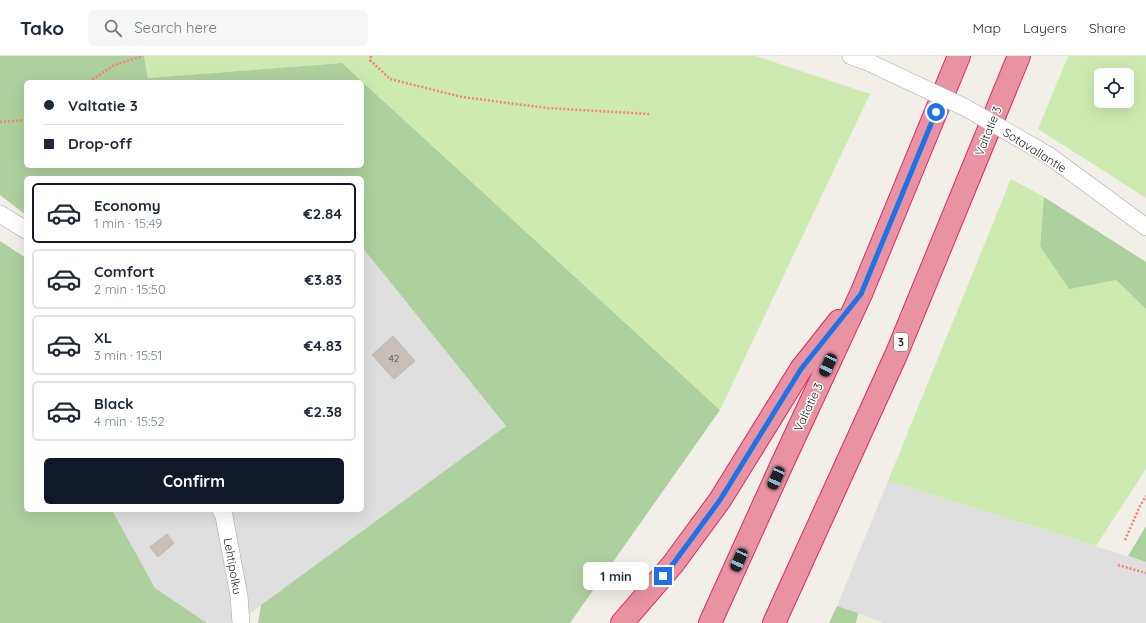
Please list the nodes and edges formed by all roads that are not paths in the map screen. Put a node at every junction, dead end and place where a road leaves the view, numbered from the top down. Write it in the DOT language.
graph roads {
  1 [pos="851,56"];
  2 [pos="959,56"];
  3 [pos="1019,56"];
  4 [pos="0,214"];
  5 [pos="1146,227"];
  6 [pos="24,229"];
  7 [pos="861,294"];
  8 [pos="222,512"];
  9 [pos="241,623"];
  10 [pos="622,623"];
  11 [pos="710,623"];
  12 [pos="774,623"];
  1 -- 5 [label="street, Sotavallantie, bridge"];
  2 -- 7 [label="highway, Valtatie 3"];
  3 -- 12 [label="highway, Valtatie 3 / 3"];
  4 -- 6 [label="street"];
  7 -- 10 [label="highway"];
  7 -- 11 [label="highway, Valtatie 3"];
  8 -- 9 [label="street, Lehtipolku"];
}
